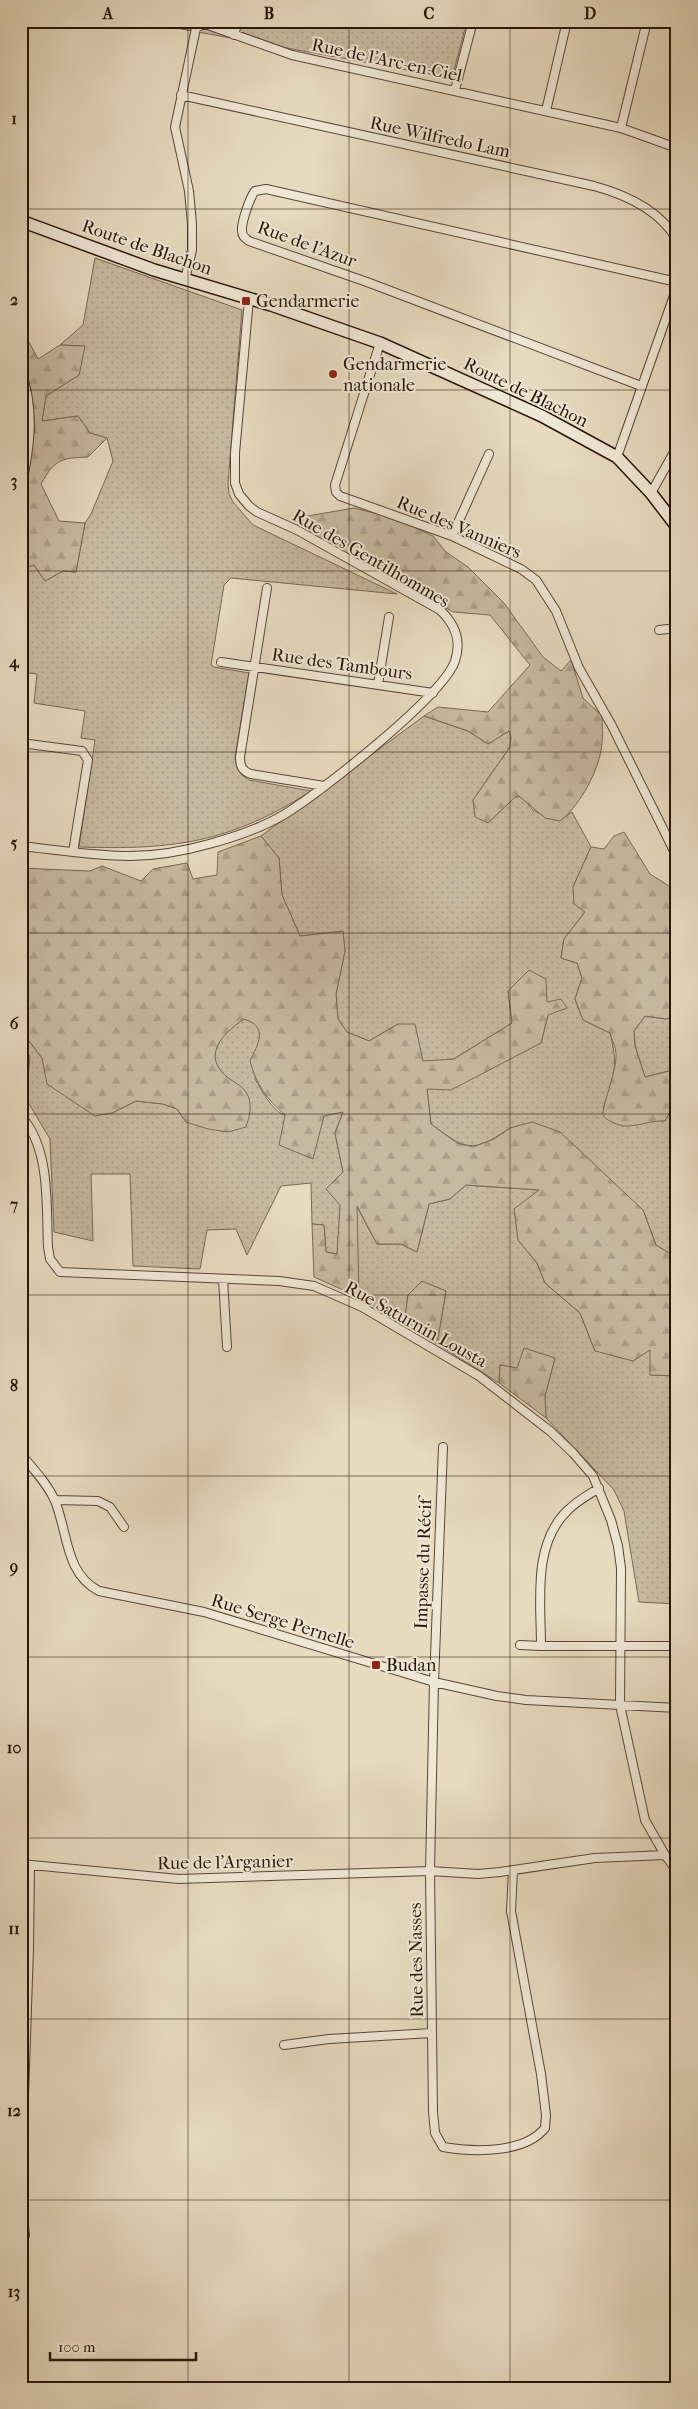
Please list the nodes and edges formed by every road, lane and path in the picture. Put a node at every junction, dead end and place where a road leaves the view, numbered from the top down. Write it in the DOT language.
graph roads {
  1 [pos="238,21"];
  2 [pos="473,21"];
  3 [pos="567,21"];
  4 [pos="647,21"];
  5 [pos="234,35"];
  6 [pos="454,90"];
  7 [pos="181,95"];
  8 [pos="546,111"];
  9 [pos="621,128"];
  10 [pos="677,148"];
  11 [pos="21,221"];
  12 [pos="677,240"];
  13 [pos="185,280"];
  14 [pos="677,282"];
  15 [pos="677,287"];
  16 [pos="249,299"];
  17 [pos="380,342"];
  18 [pos="21,371"];
  19 [pos="641,386"];
  20 [pos="677,447"];
  21 [pos="489,454"];
  22 [pos="617,457"];
  23 [pos="21,488"];
  24 [pos="650,493"];
  25 [pos="677,527"];
  26 [pos="452,536"];
  27 [pos="267,588"];
  28 [pos="388,617"];
  29 [pos="677,628"];
  30 [pos="659,630"];
  31 [pos="221,662"];
  32 [pos="254,666"];
  33 [pos="378,684"];
  34 [pos="433,693"];
  35 [pos="21,743"];
  36 [pos="324,786"];
  37 [pos="21,846"];
  38 [pos="73,852"];
  39 [pos="677,857"];
  40 [pos="21,1116"];
  41 [pos="223,1279"];
  42 [pos="227,1347"];
  43 [pos="443,1447"];
  44 [pos="21,1454"];
  45 [pos="599,1488"];
  46 [pos="55,1500"];
  47 [pos="124,1527"];
  48 [pos="520,1645"];
  49 [pos="541,1646"];
  50 [pos="620,1646"];
  51 [pos="677,1646"];
  52 [pos="434,1682"];
  53 [pos="620,1705"];
  54 [pos="677,1708"];
  55 [pos="665,1855"];
  56 [pos="26,1865"];
  57 [pos="513,1870"];
  58 [pos="430,1871"];
  59 [pos="677,1871"];
  60 [pos="432,2033"];
  61 [pos="284,2045"];
  62 [pos="21,2186"];
  63 [pos="21,2200"];
  64 [pos="21,2236"];
  1 -- 5 [label="street"];
  2 -- 6 [label="street"];
  3 -- 8 [label="street"];
  4 -- 9 [label="street"];
  5 -- 6 [label="street, Rue de l'Arc-en-Ciel"];
  5 -- 7 [label="street, Rue de l'Arc-en-Ciel"];
  6 -- 8 [label="street, Rue de l'Arc-en-Ciel"];
  7 -- 12 [label="street, Rue Wilfredo Lam"];
  7 -- 13 [label="street, Rue de l'Arc-en-Ciel"];
  8 -- 9 [label="street, Rue de l'Arc-en-Ciel"];
  9 -- 10 [label="street, Rue de l'Arc-en-Ciel"];
  11 -- 13 [label="street, Route de Blachon"];
  13 -- 16 [label="street, Route de Blachon"];
  14 -- 19 [label="street, Rue de l'Azur"];
  15 -- 19 [label="street"];
  16 -- 17 [label="street, Route de Blachon"];
  16 -- 34 [label="street, Rue des Gentilhommes"];
  17 -- 22 [label="street, Route de Blachon"];
  17 -- 26 [label="street, Rue des Vanniers"];
  18 -- 23 [label="street"];
  19 -- 22 [label="street"];
  20 -- 24 [label="street"];
  21 -- 26 [label="street"];
  22 -- 24 [label="street, Route de Blachon"];
  24 -- 25 [label="street, Route de Blachon"];
  26 -- 39 [label="street, Rue des Vanniers"];
  27 -- 32 [label="street"];
  28 -- 33 [label="street"];
  29 -- 30 [label="street"];
  31 -- 32 [label="street"];
  32 -- 33 [label="street, Rue des Tambours"];
  32 -- 36 [label="street, Rue des Tambours"];
  33 -- 34 [label="street, Rue des Tambours"];
  34 -- 36 [label="street, Rue des Gentilhommes"];
  35 -- 38 [label="street"];
  36 -- 38 [label="street, Rue des Gentilhommes"];
  37 -- 38 [label="street, Rue des Gentilhommes"];
  40 -- 41 [label="street, Rue Saturnin Lousta"];
  41 -- 42 [label="street"];
  41 -- 45 [label="street, Rue Saturnin Lousta"];
  43 -- 52 [label="street, Impasse du Récif"];
  44 -- 46 [label="street, Rue Serge Pernelle"];
  45 -- 49 [label="street"];
  45 -- 50 [label="street, Rue Saturnin Lousta"];
  46 -- 47 [label="street"];
  46 -- 52 [label="street, Rue Serge Pernelle"];
  48 -- 49 [label="street"];
  49 -- 50 [label="street"];
  50 -- 51 [label="street"];
  50 -- 53 [label="street, Rue Saturnin Lousta"];
  52 -- 53 [label="street, Rue Serge Pernelle"];
  52 -- 58 [label="street, Rue des Nasses"];
  53 -- 54 [label="street, Rue Serge Pernelle"];
  53 -- 55 [label="street, Rue Saturnin Lousta"];
  55 -- 57 [label="street, Rue de l'Arganier"];
  55 -- 59 [label="street, Rue Saturnin Lousta"];
  56 -- 58 [label="street, Rue de l'Arganier"];
  56 -- 62 [label="street"];
  57 -- 58 [label="street, Rue de l'Arganier"];
  57 -- 60 [label="street, Rue des Nasses"];
  58 -- 60 [label="street, Rue des Nasses"];
  60 -- 61 [label="street"];
  63 -- 64 [label="street"];
}
